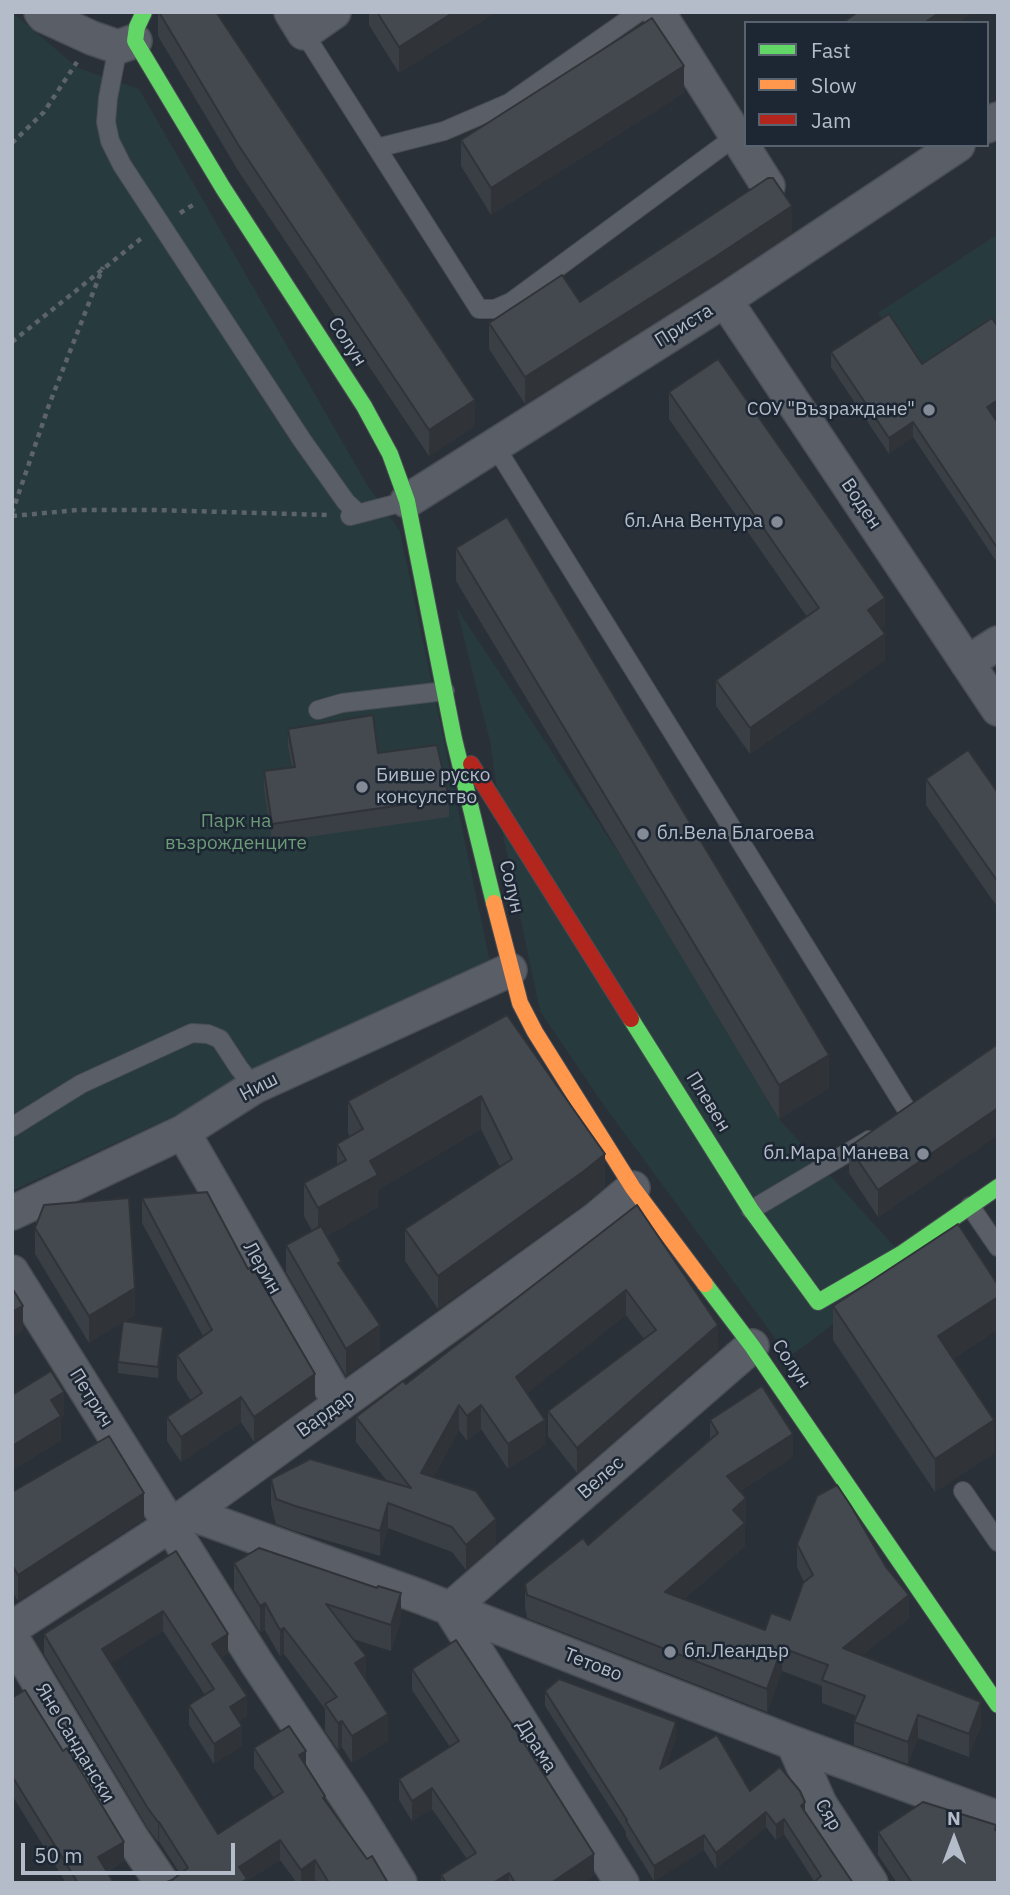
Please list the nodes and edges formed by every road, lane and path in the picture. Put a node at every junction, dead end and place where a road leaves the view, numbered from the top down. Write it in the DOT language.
graph roads {
  1 [pos="334,12"];
  2 [pos="639,12"];
  3 [pos="658,12"];
  4 [pos="45,13"];
  5 [pos="298,22"];
  6 [pos="122,35"];
  7 [pos="736,135"];
  8 [pos="12,143"];
  9 [pos="955,147"];
  10 [pos="377,148"];
  11 [pos="768,186"];
  12 [pos="223,188"];
  13 [pos="161,225"];
  14 [pos="103,267"];
  15 [pos="725,300"];
  16 [pos="12,341"];
  17 [pos="495,446"];
  18 [pos="407,501"];
  19 [pos="12,514"];
  20 [pos="354,515"];
  21 [pos="998,643"];
  22 [pos="967,663"];
  23 [pos="445,691"];
  24 [pos="998,709"];
  25 [pos="318,710"];
  26 [pos="454,739"];
  27 [pos="510,970"];
  28 [pos="254,1087"];
  29 [pos="12,1127"];
  30 [pos="183,1132"];
  31 [pos="998,1186"];
  32 [pos="633,1188"];
  33 [pos="970,1206"];
  34 [pos="751,1210"];
  35 [pos="12,1213"];
  36 [pos="998,1247"];
  37 [pos="12,1272"];
  38 [pos="752,1346"];
  39 [pos="340,1404"];
  40 [pos="963,1491"];
  41 [pos="180,1518"];
  42 [pos="998,1542"];
  43 [pos="450,1609"];
  44 [pos="12,1628"];
  45 [pos="12,1638"];
  46 [pos="998,1705"];
  47 [pos="793,1743"];
  48 [pos="998,1818"];
  49 [pos="609,1879"];
  50 [pos="162,1883"];
  51 [pos="400,1883"];
  52 [pos="871,1883"];
  1 -- 5 [label="street"];
  2 -- 10 [label="lane"];
  3 -- 7 [label="street"];
  4 -- 6 [label="street"];
  5 -- 10 [label="lane"];
  6 -- 8 [label="path"];
  6 -- 12 [label="street, Солун"];
  6 -- 13 [label="lane"];
  7 -- 10 [label="lane"];
  7 -- 11 [label="street"];
  9 -- 15 [label="street, Приста"];
  12 -- 13 [label="path"];
  12 -- 18 [label="street, Солун"];
  13 -- 14 [label="path"];
  13 -- 20 [label="lane"];
  14 -- 16 [label="path"];
  14 -- 19 [label="path"];
  15 -- 17 [label="street, Приста"];
  15 -- 22 [label="street, Воден"];
  17 -- 18 [label="street, Приста"];
  17 -- 34 [label="lane"];
  18 -- 20 [label="lane"];
  18 -- 23 [label="street, Солун"];
  19 -- 20 [label="path"];
  21 -- 22 [label="street"];
  22 -- 24 [label="street, Воден"];
  23 -- 25 [label="lane"];
  23 -- 26 [label="street, Солун"];
  26 -- 27 [label="street, Солун"];
  26 -- 34 [label="street, Плевен"];
  27 -- 28 [label="street, Ниш"];
  27 -- 32 [label="street, Солун"];
  28 -- 29 [label="lane"];
  28 -- 30 [label="street, Ниш"];
  30 -- 35 [label="street, Ниш"];
  30 -- 39 [label="street, Лерин"];
  31 -- 33 [label="street, Плевен"];
  32 -- 38 [label="street, Солун"];
  32 -- 39 [label="street, Вардар"];
  33 -- 34 [label="street, Плевен"];
  33 -- 36 [label="lane"];
  37 -- 41 [label="street, Петрич"];
  38 -- 43 [label="street, Велес"];
  38 -- 46 [label="street, Солун"];
  39 -- 41 [label="street, Вардар"];
  40 -- 42 [label="lane"];
  41 -- 43 [label="street, Тетово"];
  41 -- 44 [label="street, Вардар"];
  41 -- 51 [label="street, Петрич"];
  43 -- 47 [label="street, Тетово"];
  43 -- 49 [label="street, Драма"];
  45 -- 50 [label="street, Яне Сандански"];
  47 -- 48 [label="street, Тетово"];
  47 -- 52 [label="street, Сяр"];
}
